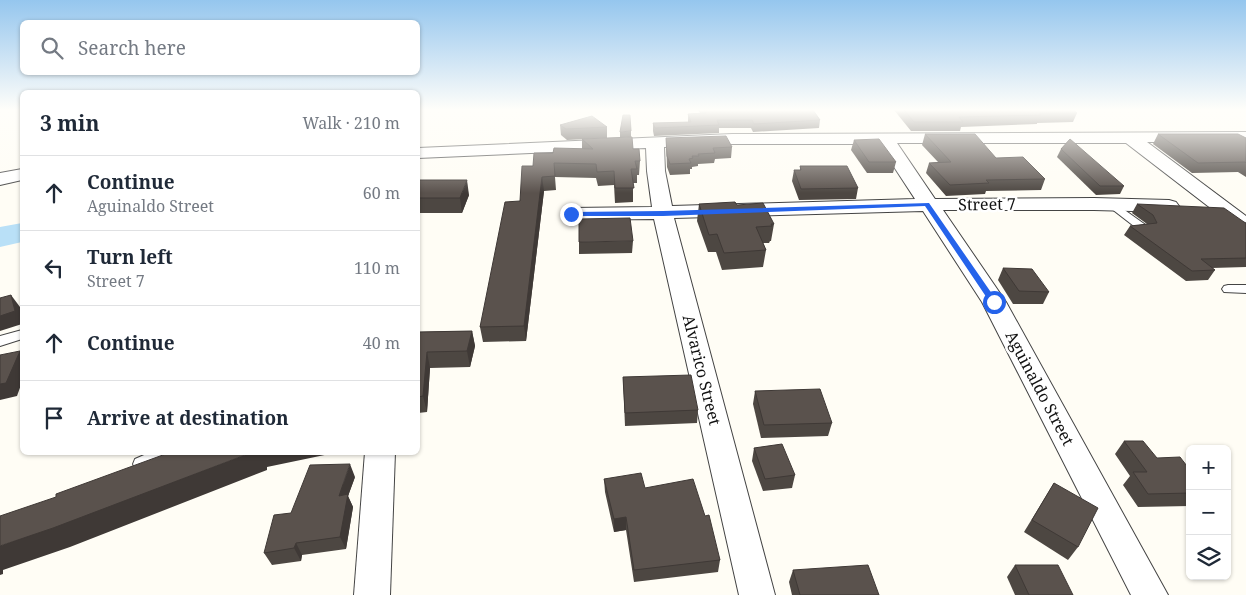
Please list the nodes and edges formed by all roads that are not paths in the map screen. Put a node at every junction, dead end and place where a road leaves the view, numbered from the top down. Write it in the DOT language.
graph roads {
  1 [pos="1035,138"];
  2 [pos="1130,138"];
  3 [pos="884,139"];
  4 [pos="655,144"];
  5 [pos="420,153"];
  6 [pos="20,175"];
  7 [pos="0,179"];
  8 [pos="927,204"];
  9 [pos="1112,204"];
  10 [pos="1221,209"];
  11 [pos="571,214"];
  12 [pos="663,214"];
  13 [pos="1246,226"];
  14 [pos="1143,228"];
  15 [pos="1228,289"];
  16 [pos="1246,289"];
  17 [pos="20,335"];
  18 [pos="0,341"];
  19 [pos="162,455"];
  20 [pos="380,455"];
  21 [pos="124,471"];
  22 [pos="372,595"];
  23 [pos="756,595"];
  24 [pos="1150,595"];
  1 -- 3 [label="street"];
  2 -- 10 [label="street"];
  3 -- 4 [label="street"];
  3 -- 8 [label="street, Aguinaldo Street"];
  4 -- 5 [label="street"];
  4 -- 12 [label="street, Alvarico Street"];
  6 -- 7 [label="street"];
  8 -- 9 [label="street, Street 7"];
  8 -- 12 [label="street, Street 7"];
  8 -- 24 [label="street, Aguinaldo Street"];
  9 -- 10 [label="street, Street 7"];
  9 -- 14 [label="lane"];
  10 -- 13 [label="street"];
  11 -- 12 [label="street, Street 7"];
  12 -- 23 [label="street, Alvarico Street"];
  15 -- 16 [label="lane"];
  17 -- 18 [label="lane"];
  19 -- 21 [label="lane"];
  20 -- 22 [label="street"];
}
